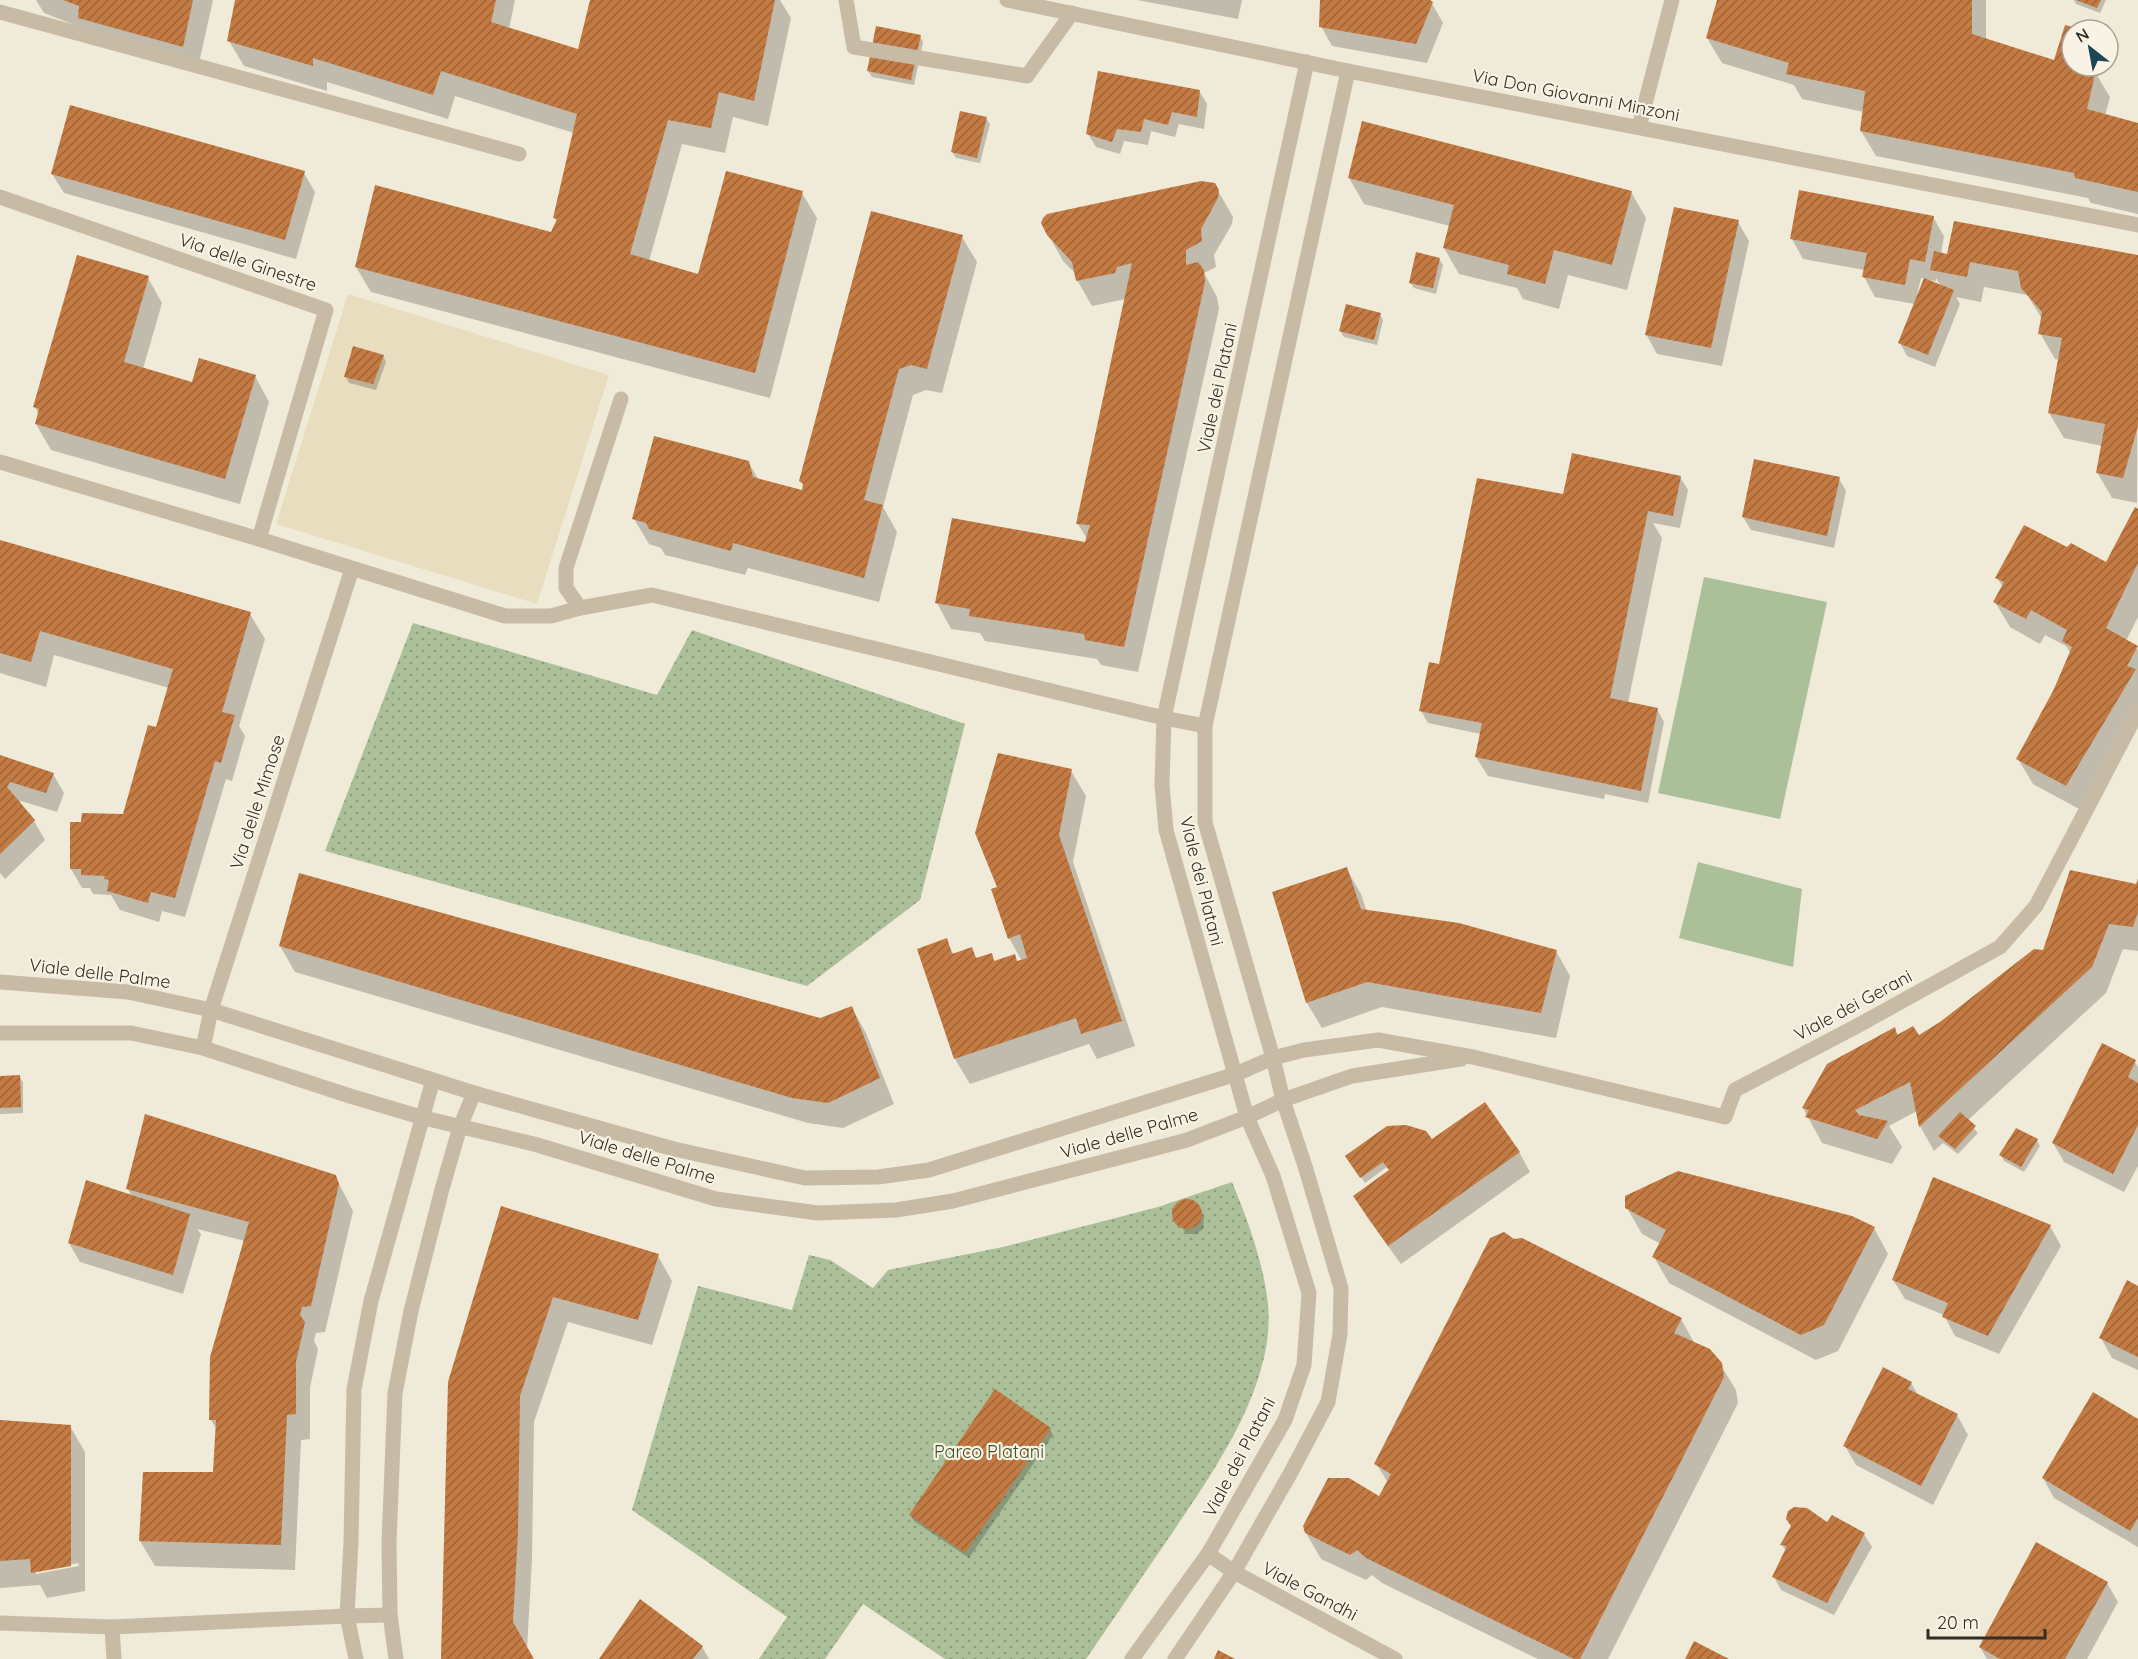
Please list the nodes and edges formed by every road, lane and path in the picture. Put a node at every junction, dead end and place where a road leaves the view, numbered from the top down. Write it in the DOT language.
graph roads {
  1 [pos="846,0"];
  2 [pos="1007,0"];
  3 [pos="1672,0"];
  4 [pos="0,12"];
  5 [pos="1072,13"];
  6 [pos="1307,62"];
  7 [pos="1348,71"];
  8 [pos="1639,127"];
  9 [pos="519,154"];
  10 [pos="0,197"];
  11 [pos="2138,225"];
  12 [pos="621,399"];
  13 [pos="0,462"];
  14 [pos="259,539"];
  15 [pos="352,569"];
  16 [pos="580,608"];
  17 [pos="2138,711"];
  18 [pos="1164,718"];
  19 [pos="1204,726"];
  20 [pos="0,982"];
  21 [pos="211,1010"];
  22 [pos="0,1033"];
  23 [pos="203,1048"];
  24 [pos="1473,1057"];
  25 [pos="1273,1058"];
  26 [pos="1236,1074"];
  27 [pos="433,1080"];
  28 [pos="474,1093"];
  29 [pos="1283,1101"];
  30 [pos="1247,1117"];
  31 [pos="424,1118"];
  32 [pos="460,1127"];
  33 [pos="1208,1554"];
  34 [pos="1234,1572"];
  35 [pos="347,1616"];
  36 [pos="390,1616"];
  37 [pos="0,1623"];
  38 [pos="112,1627"];
  39 [pos="114,1659"];
  40 [pos="356,1659"];
  41 [pos="396,1659"];
  42 [pos="1132,1659"];
  43 [pos="1175,1659"];
  44 [pos="1395,1659"];
  1 -- 5 [label="street"];
  2 -- 5 [label="street, Via Don Giovanni Minzoni"];
  3 -- 8 [label="street"];
  4 -- 9 [label="street"];
  5 -- 6 [label="street, Via Don Giovanni Minzoni"];
  6 -- 7 [label="street, Via Don Giovanni Minzoni"];
  6 -- 18 [label="street, Viale dei Platani"];
  7 -- 8 [label="street, Via Don Giovanni Minzoni"];
  7 -- 19 [label="street, Viale dei Platani"];
  8 -- 11 [label="street, Via Don Giovanni Minzoni"];
  10 -- 14 [label="street, Via delle Ginestre"];
  12 -- 16 [label="street"];
  13 -- 14 [label="street"];
  14 -- 15 [label="street"];
  15 -- 16 [label="street"];
  15 -- 21 [label="street, Via delle Mimose"];
  16 -- 18 [label="street"];
  17 -- 24 [label="street, Viale dei Gerani"];
  18 -- 19 [label="street"];
  18 -- 26 [label="street, Viale dei Platani"];
  19 -- 25 [label="street, Viale dei Platani"];
  20 -- 21 [label="street, Viale delle Palme"];
  21 -- 23 [label="street, Via delle Mimose"];
  21 -- 27 [label="street, Viale delle Palme"];
  22 -- 23 [label="street, Viale delle Palme"];
  23 -- 31 [label="street, Viale delle Palme"];
  24 -- 25 [label="street, Viale dei Gerani"];
  24 -- 29 [label="street, Viale dei Gerani"];
  25 -- 26 [label="street, Viale dei Gerani"];
  25 -- 29 [label="street, Viale dei Platani"];
  26 -- 28 [label="street, Viale delle Palme"];
  26 -- 30 [label="street, Viale dei Platani"];
  27 -- 28 [label="street, Viale delle Palme"];
  27 -- 31 [label="street"];
  28 -- 32 [label="street"];
  29 -- 30 [label="street, Viale delle Palme"];
  29 -- 34 [label="street, Viale dei Platani"];
  30 -- 32 [label="street, Viale delle Palme"];
  30 -- 33 [label="street, Viale dei Platani"];
  31 -- 32 [label="street, Viale delle Palme"];
  31 -- 35 [label="street"];
  32 -- 36 [label="street"];
  33 -- 34 [label="street, Viale Gandhi"];
  33 -- 42 [label="street, Viale dei Platani"];
  34 -- 43 [label="street, Viale dei Platani"];
  34 -- 44 [label="street, Viale Gandhi"];
  35 -- 36 [label="street"];
  35 -- 38 [label="street"];
  35 -- 40 [label="street"];
  36 -- 41 [label="street"];
  37 -- 38 [label="street"];
  38 -- 39 [label="street"];
}
